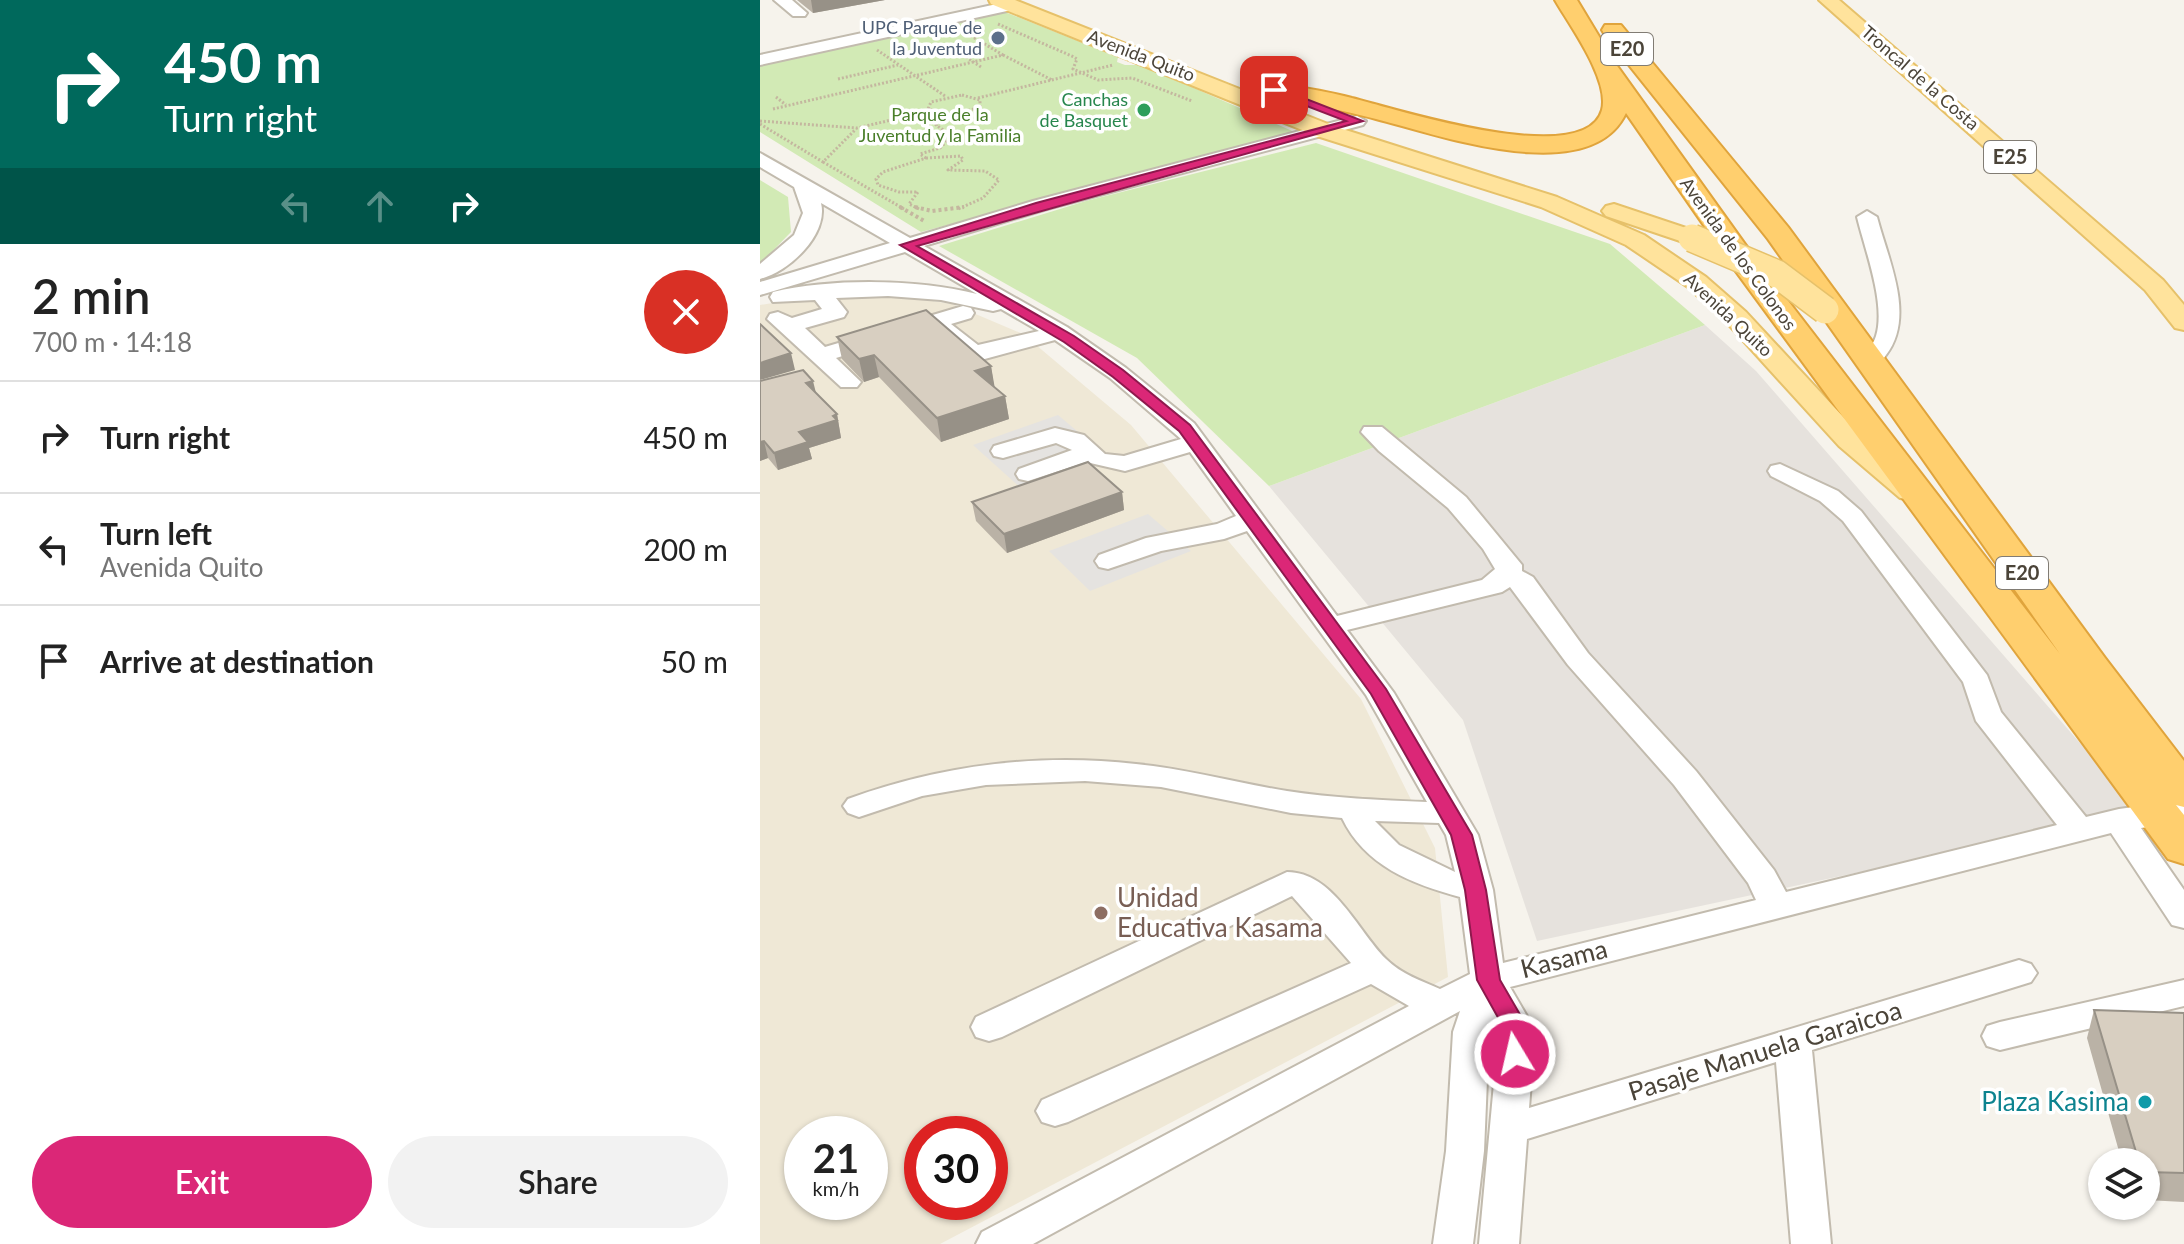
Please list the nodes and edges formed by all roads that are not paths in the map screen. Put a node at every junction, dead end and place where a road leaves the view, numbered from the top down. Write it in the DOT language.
graph roads {
  1 [pos="1035,0"];
  2 [pos="1566,0"];
  3 [pos="1592,0"];
  4 [pos="1828,0"];
  5 [pos="776,1"];
  6 [pos="1003,2"];
  7 [pos="799,13"];
  8 [pos="764,54"];
  9 [pos="1604,64"];
  10 [pos="1274,90"];
  11 [pos="1368,117"];
  12 [pos="1325,131"];
  13 [pos="760,159"];
  14 [pos="802,184"];
  15 [pos="1867,217"];
  16 [pos="906,245"];
  17 [pos="760,273"];
  18 [pos="760,289"];
  19 [pos="820,292"];
  20 [pos="760,299"];
  21 [pos="963,313"];
  22 [pos="1036,318"];
  23 [pos="936,321"];
  24 [pos="2184,322"];
  25 [pos="1059,332"];
  26 [pos="1866,357"];
  27 [pos="835,368"];
  28 [pos="805,377"];
  29 [pos="1373,432"];
  30 [pos="1195,442"];
  31 [pos="1003,451"];
  32 [pos="1088,453"];
  33 [pos="1780,471"];
  34 [pos="1028,474"];
  35 [pos="1921,500"];
  36 [pos="1252,519"];
  37 [pos="1108,561"];
  38 [pos="1507,574"];
  39 [pos="1330,626"];
  40 [pos="859,806"];
  41 [pos="2176,806"];
  42 [pos="1353,809"];
  43 [pos="1449,813"];
  44 [pos="2119,820"];
  45 [pos="2079,830"];
  46 [pos="2184,848"];
  47 [pos="1476,890"];
  48 [pos="1776,906"];
  49 [pos="2184,916"];
  50 [pos="1374,968"];
  51 [pos="2019,973"];
  52 [pos="1488,980"];
  53 [pos="2184,993"];
  54 [pos="1439,1004"];
  55 [pos="989,1027"];
  56 [pos="2000,1036"];
  57 [pos="1793,1044"];
  58 [pos="1055,1111"];
  59 [pos="1510,1129"];
  60 [pos="996,1244"];
  61 [pos="1453,1244"];
  62 [pos="1499,1244"];
  63 [pos="1811,1244"];
  1 -- 10 [label="main road, Avenida Quito"];
  2 -- 9 [label="highway, Avenida de los Colonos / E20"];
  3 -- 26 [label="highway, Avenida de los Colonos / E20"];
  4 -- 24 [label="main road, Troncal de la Costa / E25"];
  5 -- 7 [label="street"];
  6 -- 8 [label="street"];
  6 -- 12 [label="main road, Avenida Quito"];
  9 -- 11 [label="highway"];
  9 -- 35 [label="highway, Avenida de los Colonos / E20"];
  10 -- 11 [label="highway"];
  11 -- 12 [label="street"];
  11 -- 26 [label="main road, Avenida Quito, bridge"];
  12 -- 16 [label="street"];
  12 -- 35 [label="main road, Avenida Quito"];
  13 -- 14 [label="street"];
  14 -- 16 [label="street"];
  14 -- 17 [label="street"];
  15 -- 26 [label="street"];
  16 -- 18 [label="street"];
  16 -- 22 [label="street"];
  19 -- 20 [label="street"];
  19 -- 22 [label="street"];
  19 -- 27 [label="street"];
  21 -- 23 [label="street"];
  22 -- 25 [label="street"];
  23 -- 25 [label="street"];
  23 -- 27 [label="street"];
  25 -- 30 [label="street"];
  26 -- 41 [label="highway, Avenida Quito / E20"];
  27 -- 28 [label="street"];
  29 -- 38 [label="street"];
  30 -- 32 [label="street"];
  30 -- 36 [label="street"];
  31 -- 32 [label="street"];
  32 -- 34 [label="street"];
  33 -- 45 [label="street"];
  35 -- 41 [label="highway, Avenida Quito / E20"];
  36 -- 37 [label="street"];
  36 -- 39 [label="street"];
  38 -- 39 [label="street"];
  38 -- 48 [label="street"];
  39 -- 43 [label="street"];
  40 -- 42 [label="street"];
  41 -- 44 [label="street, Kasama"];
  41 -- 46 [label="highway, Avenida Quito / E20"];
  42 -- 43 [label="street"];
  42 -- 47 [label="street"];
  43 -- 47 [label="street"];
  44 -- 45 [label="street, Kasama"];
  44 -- 49 [label="street"];
  45 -- 48 [label="street, Kasama"];
  47 -- 52 [label="street"];
  48 -- 52 [label="street, Kasama"];
  50 -- 54 [label="street"];
  50 -- 55 [label="street"];
  50 -- 58 [label="street"];
  51 -- 57 [label="street, Pasaje Manuela Garaicoa"];
  52 -- 54 [label="street, Kasama"];
  52 -- 59 [label="street"];
  52 -- 61 [label="street"];
  53 -- 56 [label="street"];
  54 -- 60 [label="street, Kasama"];
  57 -- 59 [label="street, Pasaje Manuela Garaicoa"];
  57 -- 63 [label="street"];
  59 -- 62 [label="street"];
}
